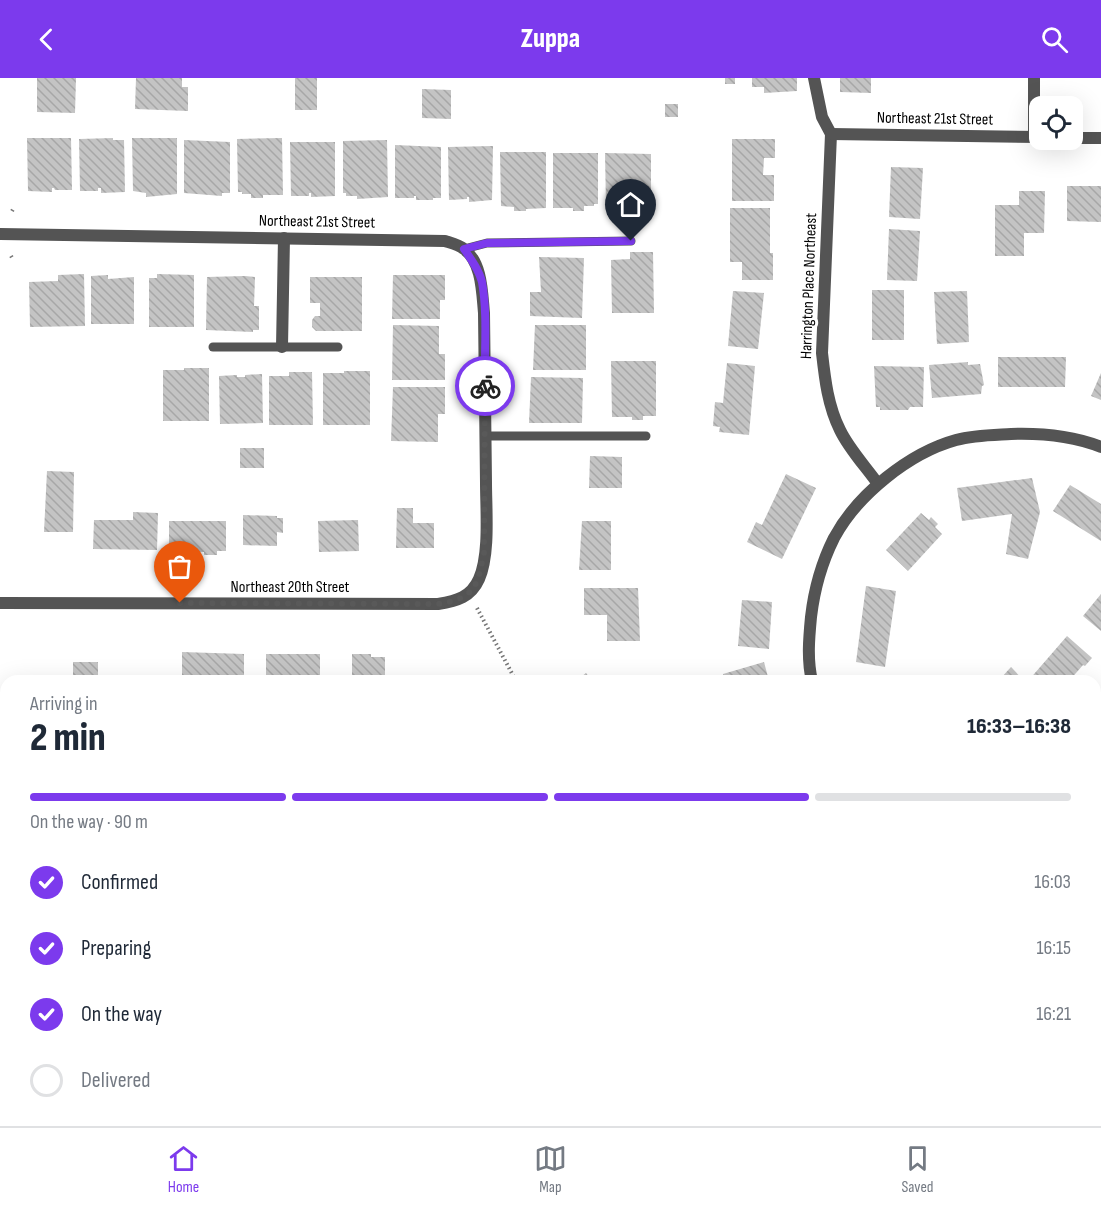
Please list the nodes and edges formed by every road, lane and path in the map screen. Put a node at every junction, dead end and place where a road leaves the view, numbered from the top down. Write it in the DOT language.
graph roads {
  1 [pos="814,78"];
  2 [pos="1034,78"];
  3 [pos="1035,96"];
  4 [pos="831,134"];
  5 [pos="1029,137"];
  6 [pos="1083,138"];
  7 [pos="1101,138"];
  8 [pos="0,234"];
  9 [pos="284,238"];
  10 [pos="631,241"];
  11 [pos="464,249"];
  12 [pos="213,347"];
  13 [pos="282,347"];
  14 [pos="338,347"];
  15 [pos="485,436"];
  16 [pos="646,436"];
  17 [pos="1101,447"];
  18 [pos="878,484"];
  19 [pos="470,594"];
  20 [pos="0,603"];
  21 [pos="513,675"];
  22 [pos="811,675"];
  1 -- 4 [label="street, Harrington Place Northeast"];
  2 -- 3 [label="street"];
  4 -- 5 [label="street, Northeast 21st Street"];
  4 -- 18 [label="street, Harrington Place Northeast"];
  6 -- 7 [label="street"];
  8 -- 9 [label="street, Northeast 21st Street"];
  9 -- 11 [label="street, Northeast 21st Street"];
  9 -- 13 [label="street"];
  10 -- 11 [label="lane, Northeast 21st Street"];
  11 -- 15 [label="street"];
  12 -- 13 [label="lane"];
  13 -- 14 [label="lane"];
  15 -- 16 [label="lane"];
  15 -- 19 [label="street"];
  17 -- 18 [label="street"];
  18 -- 22 [label="street"];
  19 -- 20 [label="street, Northeast 20th Street"];
  19 -- 21 [label="path"];
}
